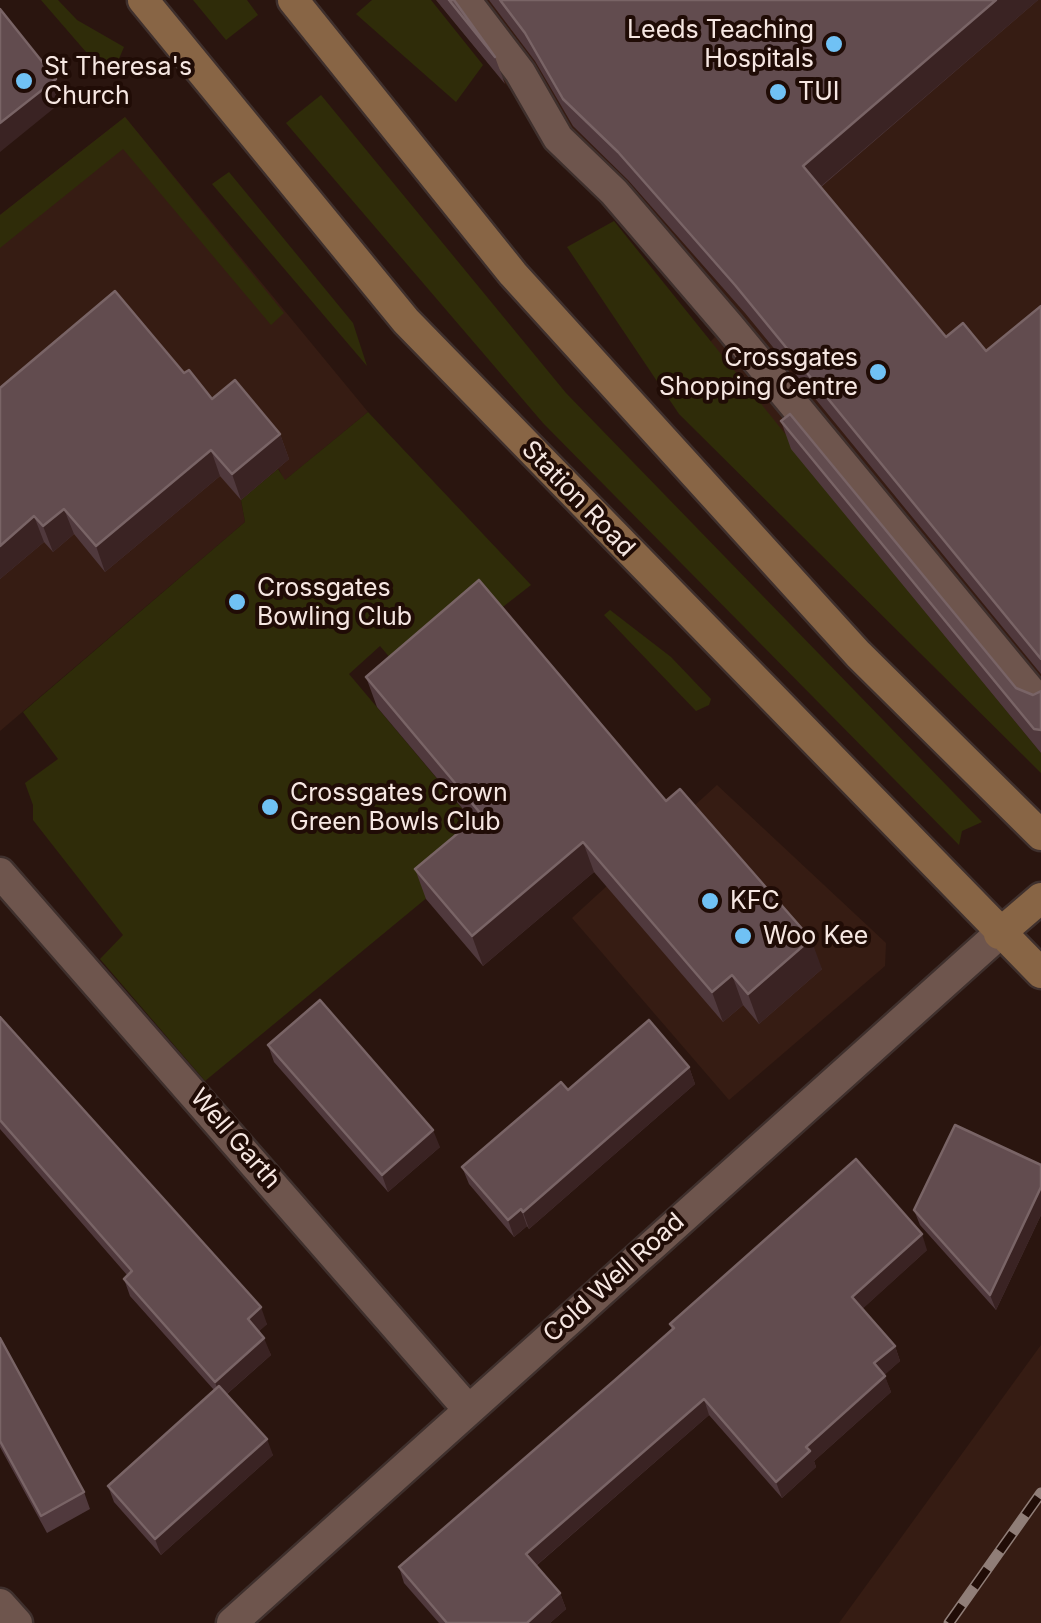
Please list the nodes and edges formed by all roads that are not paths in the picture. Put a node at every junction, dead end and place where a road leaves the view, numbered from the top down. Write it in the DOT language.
graph roads {
  1 [pos="142,0"];
  2 [pos="293,0"];
  3 [pos="465,0"];
  4 [pos="1041,704"];
  5 [pos="1041,835"];
  6 [pos="0,872"];
  7 [pos="1041,898"];
  8 [pos="998,934"];
  9 [pos="1041,973"];
  10 [pos="467,1408"];
  11 [pos="0,1604"];
  12 [pos="17,1623"];
  13 [pos="232,1623"];
  1 -- 8 [label="main road, Station Road"];
  2 -- 5 [label="main road"];
  3 -- 4 [label="street"];
  6 -- 10 [label="street, Well Garth"];
  7 -- 8 [label="main road"];
  8 -- 9 [label="main road, Station Road"];
  8 -- 10 [label="street, Cold Well Road"];
  10 -- 13 [label="street, Cold Well Road"];
  11 -- 12 [label="street"];
}
